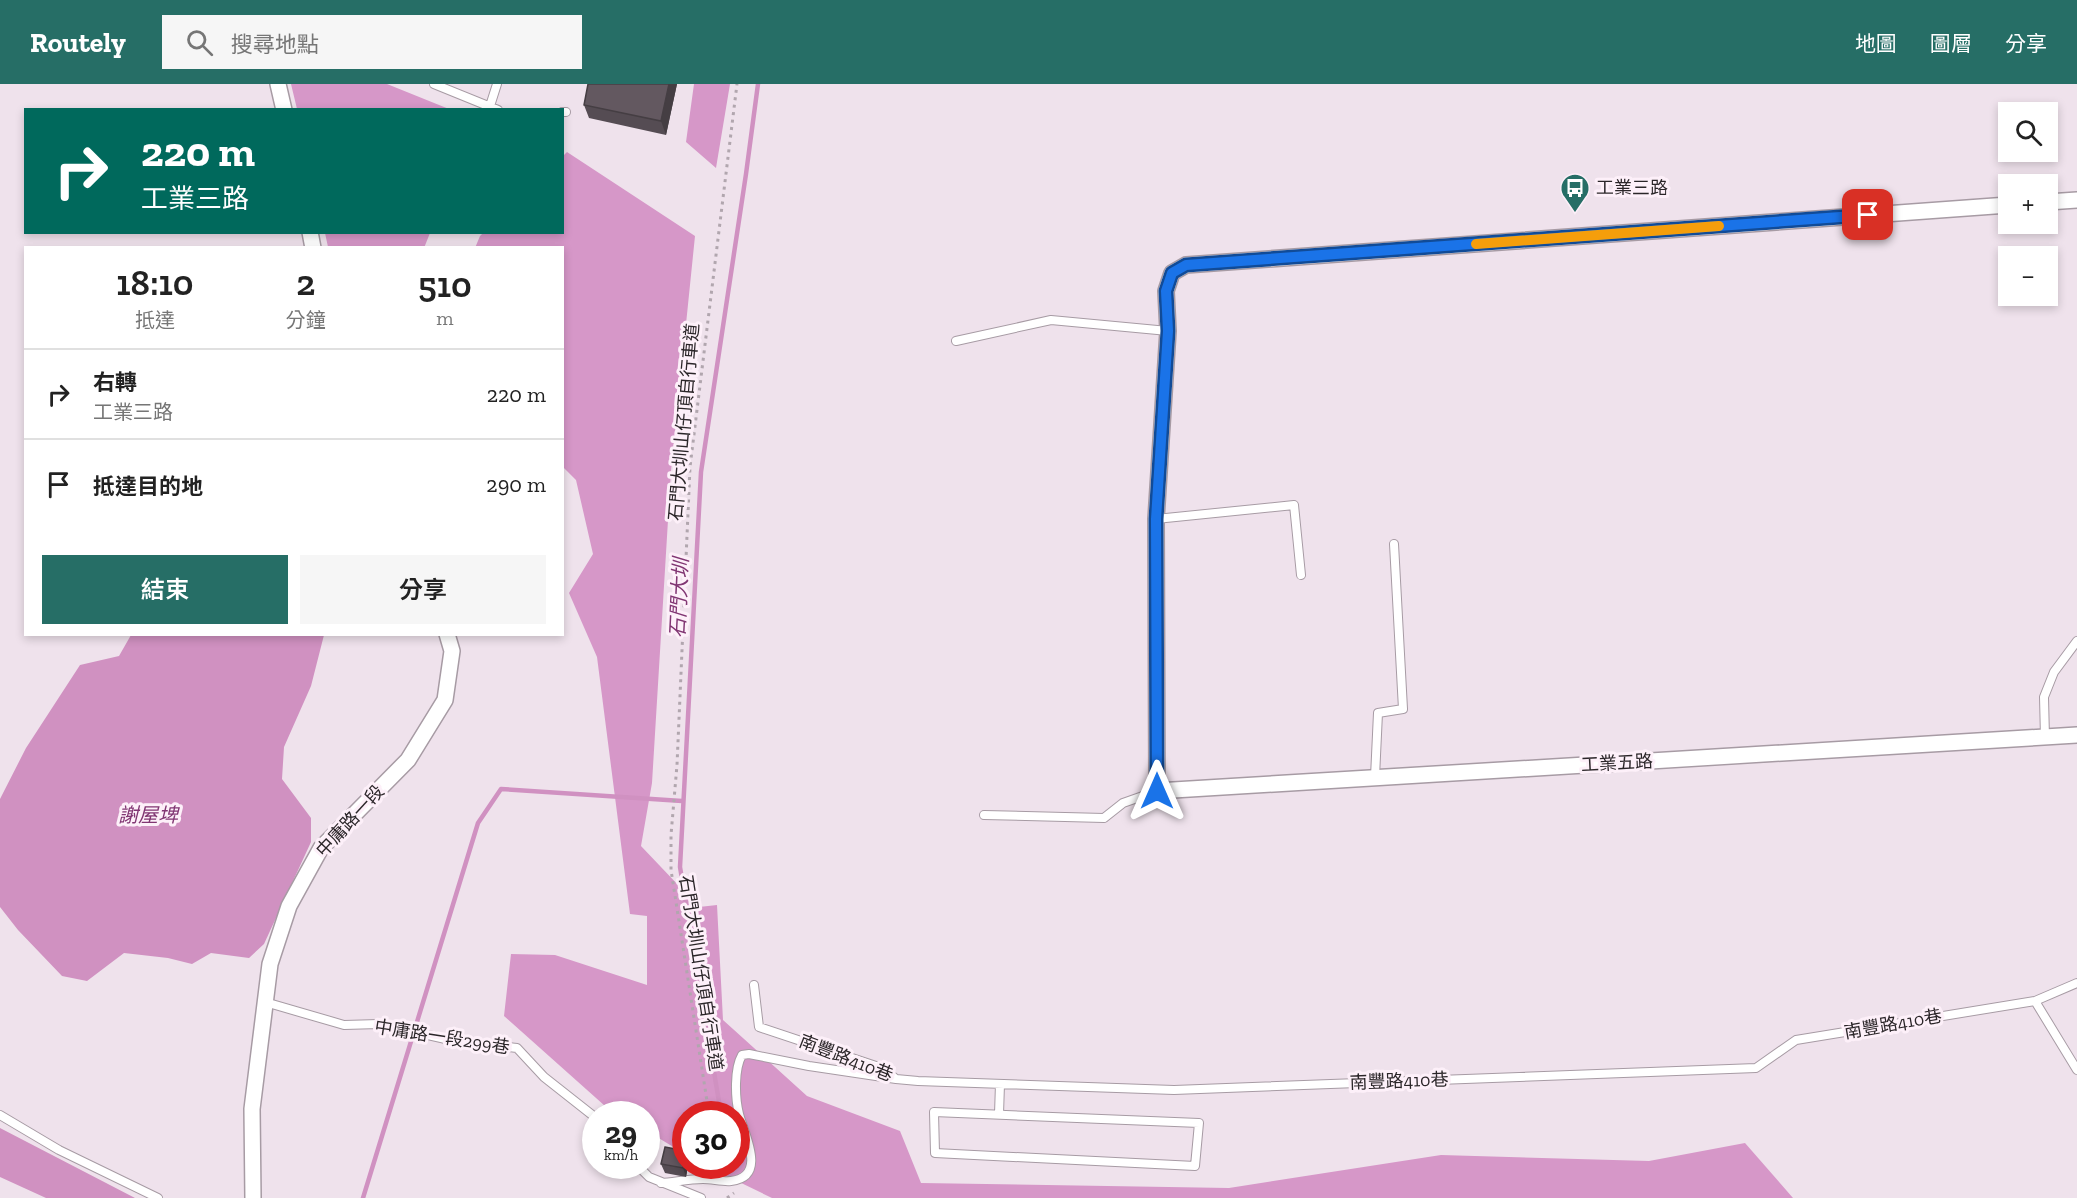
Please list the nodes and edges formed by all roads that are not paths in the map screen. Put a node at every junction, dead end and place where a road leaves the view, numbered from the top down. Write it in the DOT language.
graph roads {
  1 [pos="278,84"];
  2 [pos="434,84"];
  3 [pos="497,84"];
  4 [pos="284,108"];
  5 [pos="494,108"];
  6 [pos="2077,200"];
  7 [pos="2058,201"];
  8 [pos="1998,206"];
  9 [pos="1168,331"];
  10 [pos="956,341"];
  11 [pos="1156,519"];
  12 [pos="1394,544"];
  13 [pos="1301,575"];
  14 [pos="448,636"];
  15 [pos="2077,641"];
  16 [pos="2077,735"];
  17 [pos="2045,738"];
  18 [pos="1375,777"];
  19 [pos="1157,791"];
  20 [pos="984,814"];
  21 [pos="2077,983"];
  22 [pos="754,985"];
  23 [pos="2035,1000"];
  24 [pos="265,1002"];
  25 [pos="2077,1070"];
  26 [pos="896,1078"];
  27 [pos="1000,1084"];
  28 [pos="582,1107"];
  29 [pos="999,1114"];
  30 [pos="0,1115"];
  31 [pos="653,1179"];
  32 [pos="661,1183"];
  33 [pos="158,1198"];
  34 [pos="253,1198"];
  35 [pos="701,1198"];
  1 -- 4 [label="street"];
  2 -- 5 [label="lane"];
  3 -- 5 [label="lane"];
  6 -- 7 [label="street"];
  8 -- 9 [label="street"];
  9 -- 10 [label="lane"];
  9 -- 11 [label="street"];
  11 -- 13 [label="lane"];
  11 -- 19 [label="street"];
  12 -- 18 [label="lane"];
  14 -- 24 [label="street, 中庸路一段"];
  15 -- 17 [label="lane"];
  16 -- 17 [label="street, 工業五路"];
  17 -- 18 [label="street, 工業五路"];
  18 -- 19 [label="street, 工業五路"];
  19 -- 20 [label="lane"];
  21 -- 23 [label="lane, 南豐路410巷"];
  22 -- 26 [label="lane, 南豐路410巷"];
  23 -- 25 [label="lane"];
  23 -- 27 [label="lane, 南豐路410巷"];
  24 -- 28 [label="lane, 中庸路一段299巷"];
  24 -- 34 [label="street, 中庸路一段"];
  26 -- 27 [label="lane, 南豐路410巷"];
  26 -- 32 [label="lane"];
  27 -- 29 [label="lane"];
  29 -- 29 [label="lane"];
  30 -- 33 [label="lane"];
  31 -- 32 [label="lane"];
  32 -- 35 [label="lane"];
}
